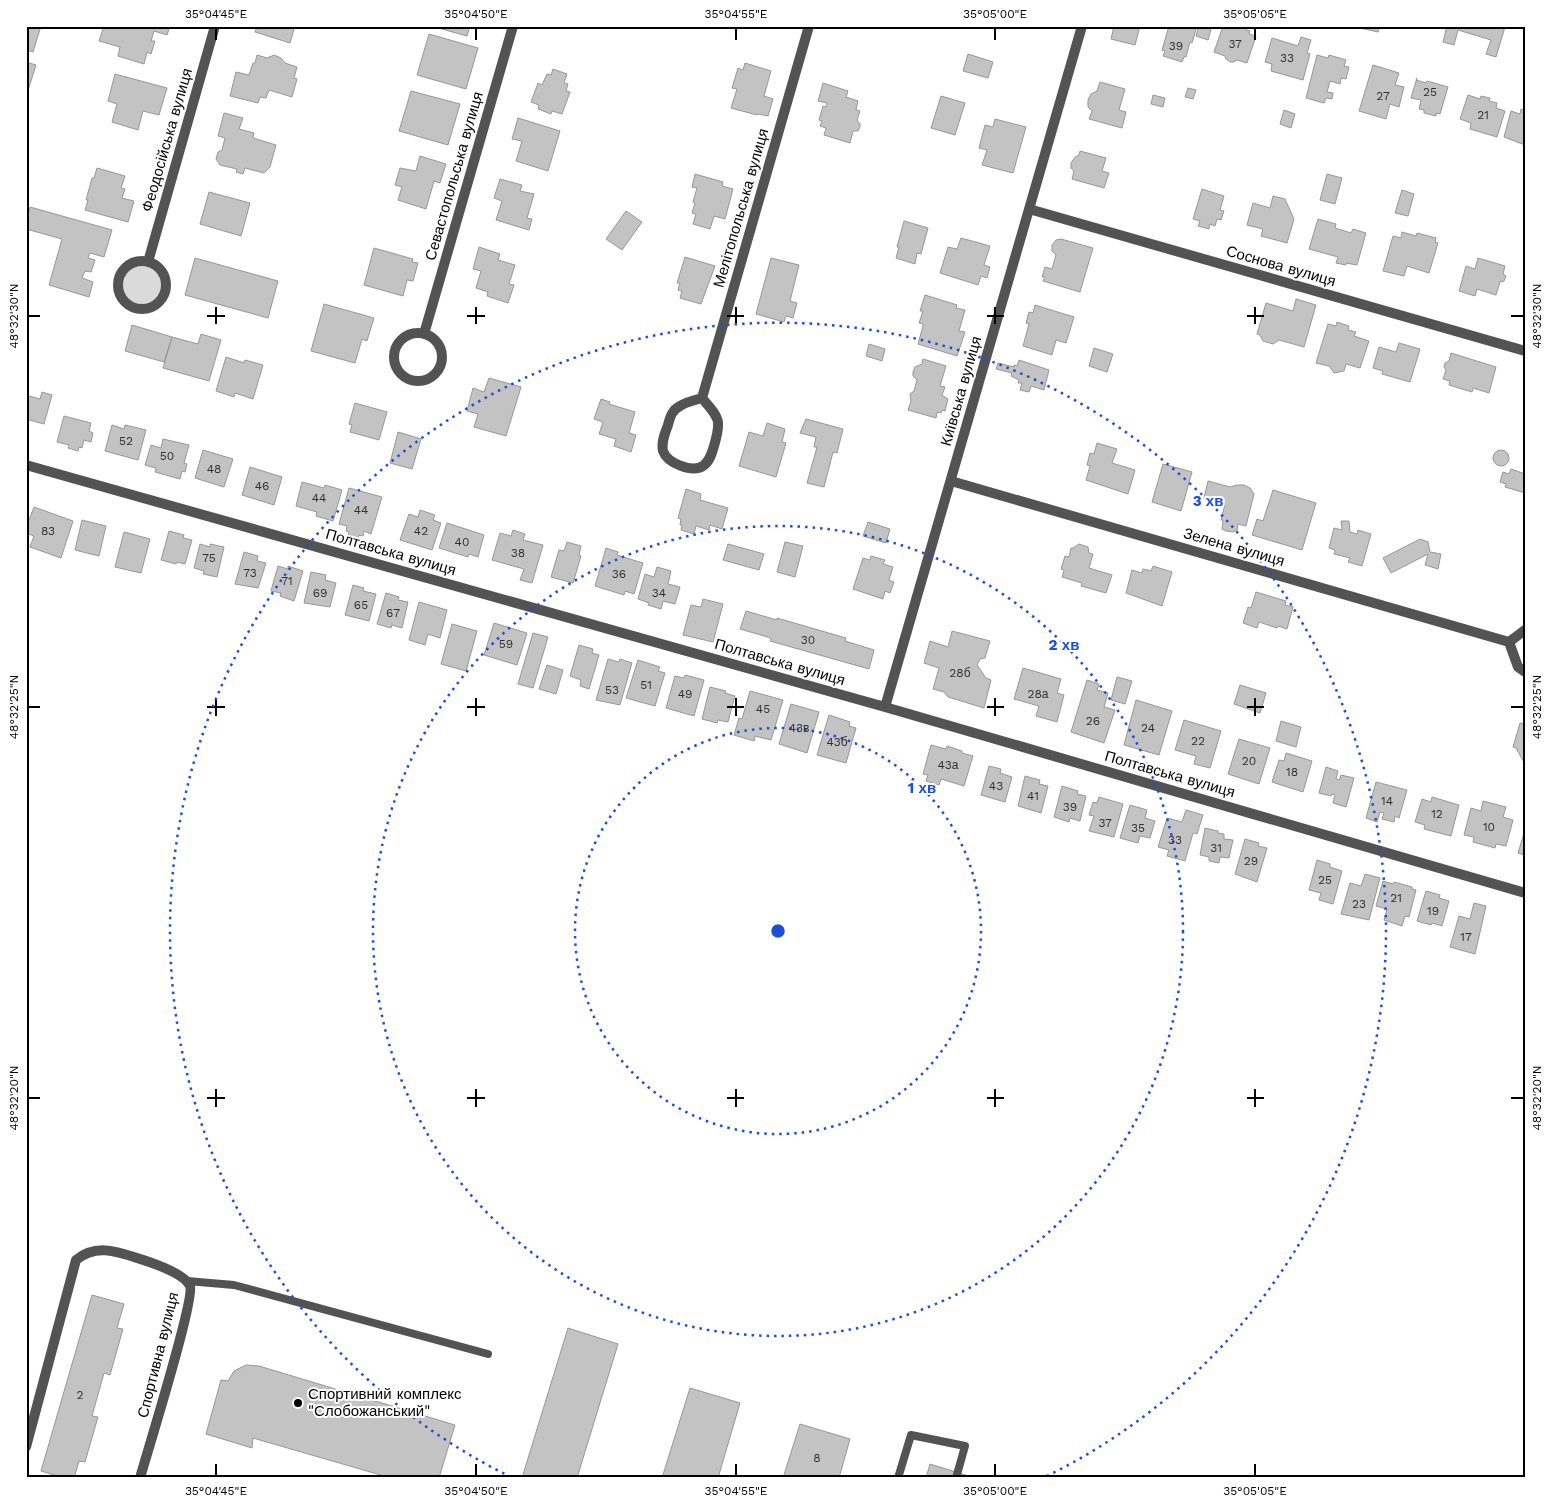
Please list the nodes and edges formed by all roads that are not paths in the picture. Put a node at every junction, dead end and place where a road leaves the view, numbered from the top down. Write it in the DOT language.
graph roads {
  1 [pos="215,26"];
  2 [pos="513,26"];
  3 [pos="809,26"];
  4 [pos="1082,26"];
  5 [pos="1029,209"];
  6 [pos="148,262"];
  7 [pos="424,334"];
  8 [pos="1525,351"];
  9 [pos="702,398"];
  10 [pos="26,465"];
  11 [pos="951,481"];
  12 [pos="1525,630"];
  13 [pos="1509,642"];
  14 [pos="1525,672"];
  15 [pos="885,707"];
  16 [pos="1525,893"];
  17 [pos="187,1281"];
  18 [pos="488,1354"];
  19 [pos="26,1447"];
  20 [pos="140,1478"];
  21 [pos="898,1478"];
  22 [pos="956,1478"];
  1 -- 6 [label="street, Феодосійська вулиця"];
  2 -- 7 [label="street, Севастопольська вулиця"];
  3 -- 9 [label="street, Мелітопольська вулиця"];
  4 -- 5 [label="street, Київська вулиця"];
  5 -- 8 [label="street, Соснова вулиця"];
  5 -- 11 [label="street, Київська вулиця"];
  6 -- 6 [label="street"];
  7 -- 7 [label="street"];
  9 -- 9 [label="street"];
  10 -- 15 [label="street, Полтавська вулиця"];
  11 -- 13 [label="street, Зелена вулиця"];
  11 -- 15 [label="street, Київська вулиця"];
  12 -- 13 [label="street"];
  13 -- 14 [label="street"];
  15 -- 16 [label="street, Полтавська вулиця"];
  17 -- 18 [label="lane"];
  17 -- 19 [label="street, Спортивна вулиця"];
  17 -- 20 [label="street, Спортивна вулиця"];
  21 -- 22 [label="lane"];
}
